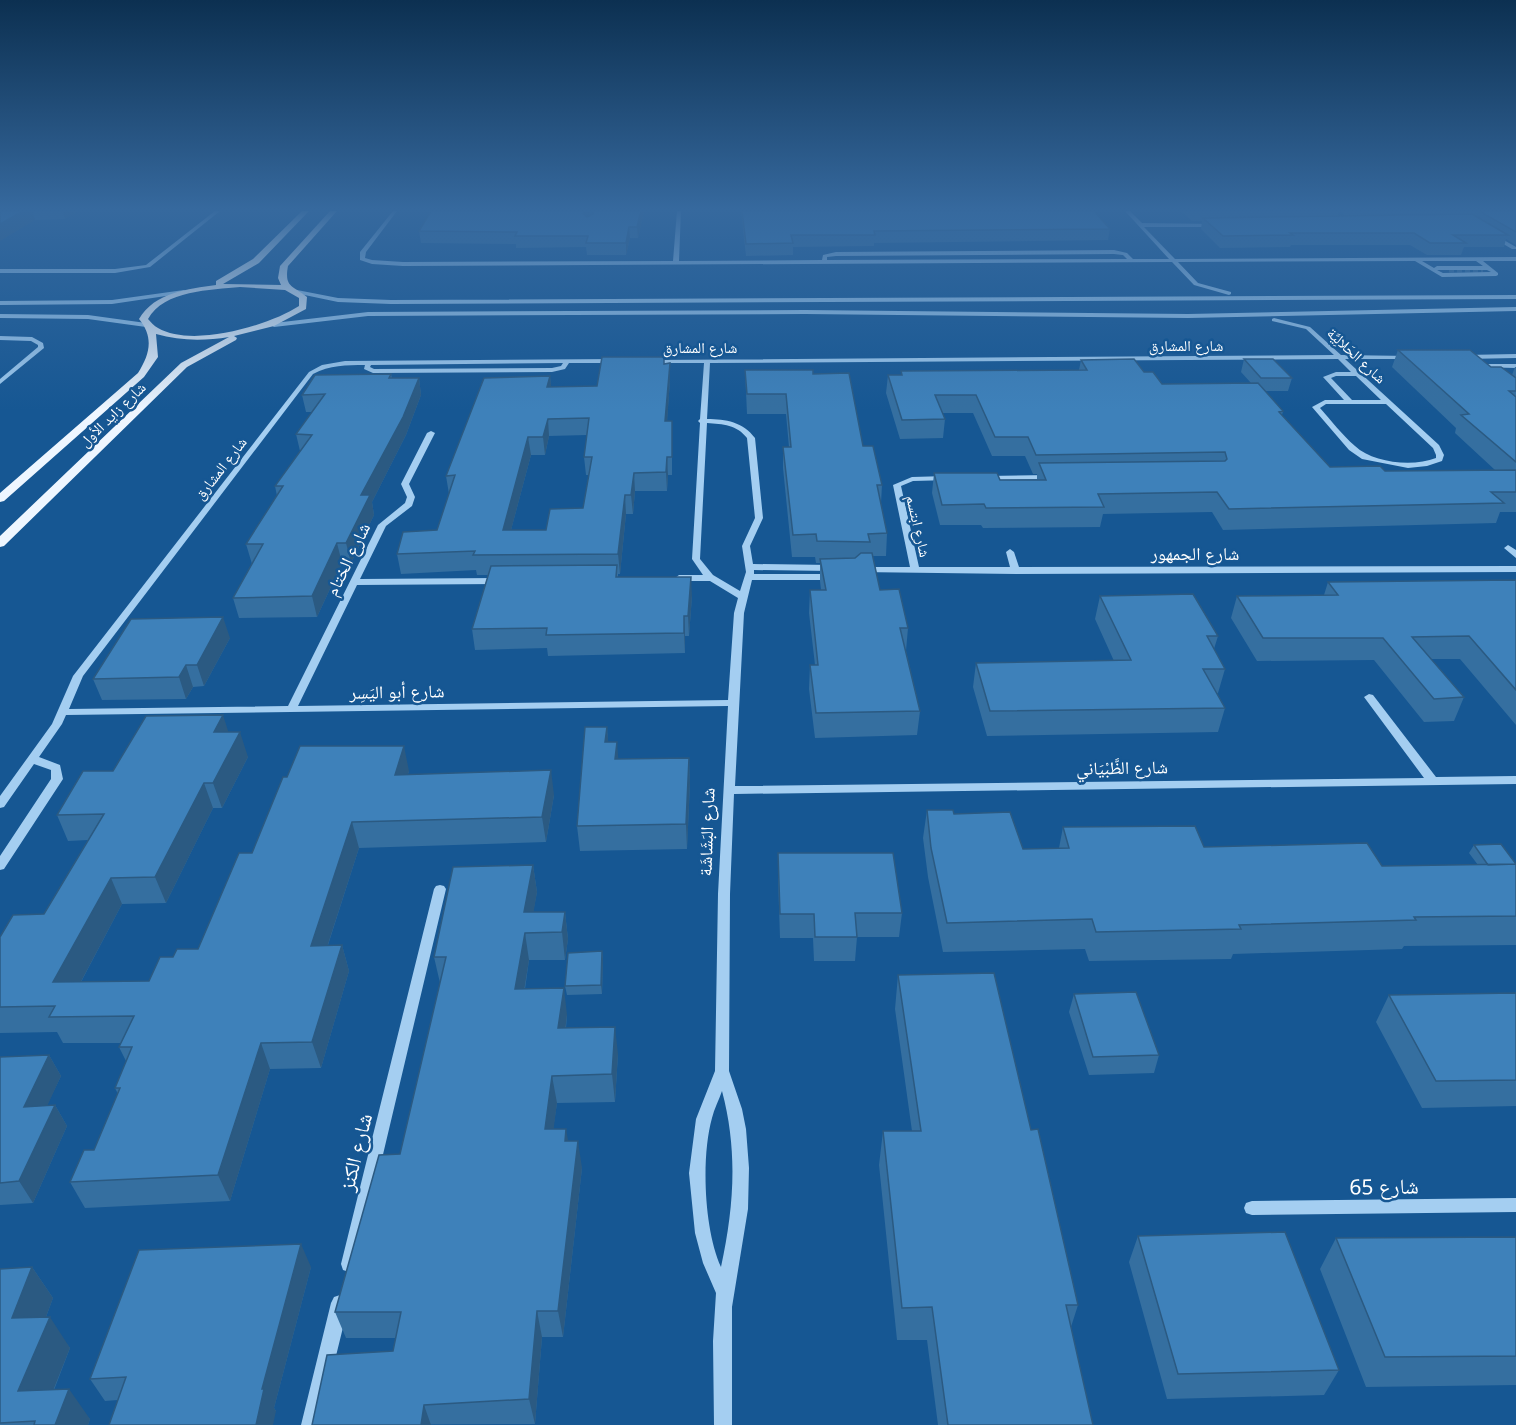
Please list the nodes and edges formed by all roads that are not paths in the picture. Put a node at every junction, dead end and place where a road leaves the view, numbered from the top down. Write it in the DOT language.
graph roads {
  1 [pos="230,278"];
  2 [pos="282,278"];
  3 [pos="1190,278"];
  4 [pos="1196,284"];
  5 [pos="287,288"];
  6 [pos="202,289"];
  7 [pos="190,292"];
  8 [pos="297,292"];
  9 [pos="1516,297"];
  10 [pos="1295,298"];
  11 [pos="1118,299"];
  12 [pos="0,303"];
  13 [pos="1516,309"];
  14 [pos="1352,312"];
  15 [pos="0,316"];
  16 [pos="1217,316"];
  17 [pos="274,325"];
  18 [pos="148,327"];
  19 [pos="1308,328"];
  20 [pos="259,329"];
  21 [pos="0,338"];
  22 [pos="1516,356"];
  23 [pos="1339,357"];
  24 [pos="1420,357"];
  25 [pos="1455,357"];
  26 [pos="1466,357"];
  27 [pos="626,361"];
  28 [pos="638,361"];
  29 [pos="706,361"];
  30 [pos="1478,366"];
  31 [pos="1516,366"];
  32 [pos="1485,372"];
  33 [pos="1357,374"];
  34 [pos="0,382"];
  35 [pos="1350,402"];
  36 [pos="1387,402"];
  37 [pos="702,421"];
  38 [pos="431,433"];
  39 [pos="1064,477"];
  40 [pos="961,478"];
  41 [pos="982,478"];
  42 [pos="0,499"];
  43 [pos="0,543"];
  44 [pos="1509,548"];
  45 [pos="1010,552"];
  46 [pos="1516,555"];
  47 [pos="1516,568"];
  48 [pos="915,571"];
  49 [pos="1016,571"];
  50 [pos="749,572"];
  51 [pos="843,572"];
  52 [pos="854,572"];
  53 [pos="711,578"];
  54 [pos="664,579"];
  55 [pos="510,580"];
  56 [pos="354,582"];
  57 [pos="742,596"];
  58 [pos="1370,697"];
  59 [pos="733,704"];
  60 [pos="291,710"];
  61 [pos="62,712"];
  62 [pos="33,759"];
  63 [pos="1516,780"];
  64 [pos="1433,781"];
  65 [pos="729,790"];
  66 [pos="0,804"];
  67 [pos="0,866"];
  68 [pos="440,889"];
  69 [pos="722,1071"];
  70 [pos="1516,1205"];
  71 [pos="1252,1208"];
  72 [pos="724,1293"];
  73 [pos="310,1425"];
  74 [pos="723,1425"];
  1 -- 6 [label="main road"];
  2 -- 5 [label="main road"];
  3 -- 4 [label="street"];
  4 -- 10 [label="street"];
  4 -- 11 [label="street"];
  5 -- 6 [label="main road"];
  5 -- 8 [label="main road"];
  6 -- 7 [label="main road"];
  7 -- 12 [label="street"];
  7 -- 18 [label="main road"];
  8 -- 11 [label="street"];
  8 -- 17 [label="main road"];
  9 -- 10 [label="street"];
  10 -- 11 [label="street"];
  13 -- 14 [label="street"];
  14 -- 16 [label="street"];
  14 -- 19 [label="street, شارع الحَلالِيَّة"];
  15 -- 18 [label="street"];
  16 -- 17 [label="street"];
  16 -- 19 [label="street, شارع الحَلالِيَّة"];
  17 -- 20 [label="main road"];
  18 -- 20 [label="main road"];
  18 -- 42 [label="main road, شارع زايد الأول"];
  19 -- 23 [label="street, شارع الحَلالِيَّة"];
  20 -- 43 [label="main road, شارع زايد الأول"];
  21 -- 34 [label="street"];
  22 -- 26 [label="street"];
  23 -- 24 [label="street, شارع المشارق"];
  23 -- 29 [label="street, شارع المشارق"];
  23 -- 33 [label="street, شارع الحَلالِيَّة"];
  25 -- 26 [label="street"];
  26 -- 30 [label="street"];
  27 -- 61 [label="street, شارع المشارق"];
  28 -- 29 [label="street, شارع المشارق"];
  29 -- 37 [label="street"];
  30 -- 31 [label="street"];
  30 -- 32 [label="street"];
  33 -- 35 [label="street"];
  33 -- 36 [label="street, شارع الحَلالِيَّة"];
  35 -- 36 [label="street, شارع الحَلالِيَّة"];
  35 -- 36 [label="street, شارع الحَلالِيَّة"];
  37 -- 50 [label="street, شارع البَشَاشَة"];
  37 -- 53 [label="street"];
  38 -- 56 [label="street, شارع الختام"];
  39 -- 41 [label="street"];
  40 -- 48 [label="street, شارع ابتسم"];
  44 -- 46 [label="street"];
  45 -- 49 [label="street"];
  47 -- 49 [label="street, شارع الجمهور"];
  48 -- 49 [label="street, شارع الجمهور"];
  48 -- 52 [label="street, شارع الجمهور"];
  50 -- 51 [label="street"];
  50 -- 57 [label="street, شارع البَشَاشَة"];
  53 -- 54 [label="street"];
  53 -- 57 [label="street"];
  55 -- 56 [label="street"];
  56 -- 60 [label="street, شارع الختام"];
  57 -- 59 [label="street, شارع البَشَاشَة"];
  58 -- 64 [label="street"];
  59 -- 60 [label="street, شارع أبو اليَسِر"];
  59 -- 65 [label="street, شارع البَشَاشَة"];
  60 -- 61 [label="street, شارع أبو اليَسِر"];
  61 -- 62 [label="street, شارع المشارق"];
  62 -- 66 [label="street, شارع المشارق"];
  62 -- 67 [label="street"];
  63 -- 64 [label="street, شارع الظَّبْيَاني"];
  64 -- 65 [label="street, شارع الظَّبْيَاني"];
  65 -- 69 [label="street, شارع البَشَاشَة"];
  68 -- 73 [label="street, شارع الكنز"];
  69 -- 72 [label="street, شارع البَشَاشَة"];
  69 -- 72 [label="street, شارع البَشَاشَة"];
  70 -- 71 [label="street, شارع 65"];
  72 -- 74 [label="street, شارع البَشَاشَة"];
}
